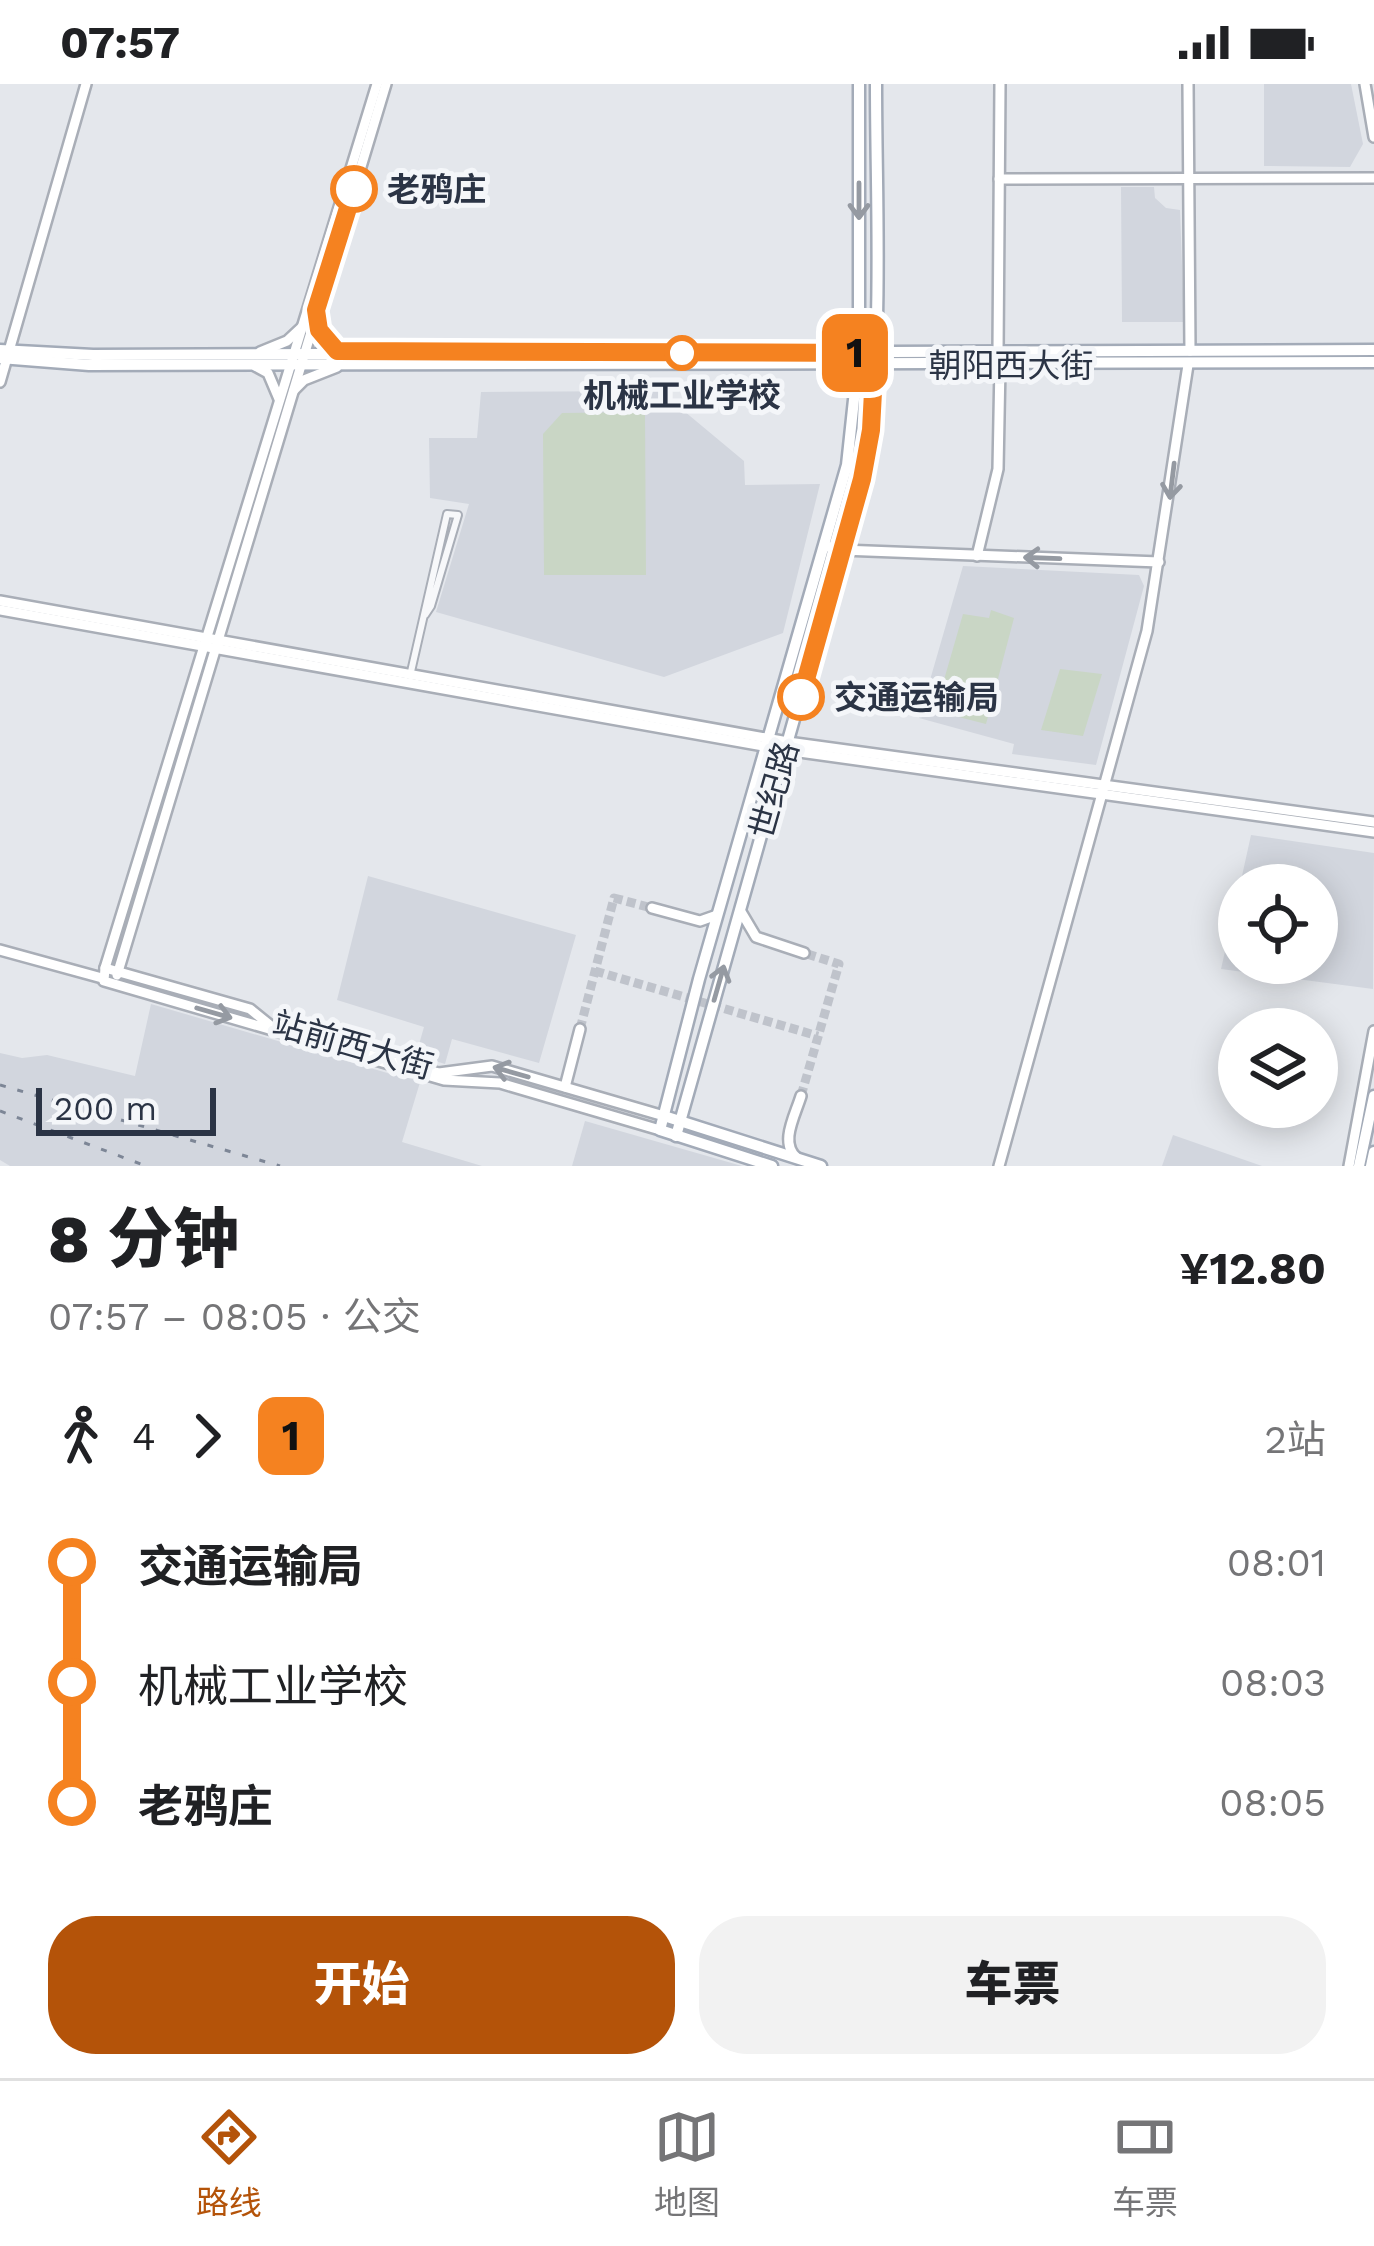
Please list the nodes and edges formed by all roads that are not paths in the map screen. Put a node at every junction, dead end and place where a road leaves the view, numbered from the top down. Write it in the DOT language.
graph roads {
  1 [pos="86,84"];
  2 [pos="382,84"];
  3 [pos="859,84"];
  4 [pos="875,84"];
  5 [pos="1000,84"];
  6 [pos="1188,84"];
  7 [pos="1365,84"];
  8 [pos="1374,137"];
  9 [pos="1374,178"];
  10 [pos="999,179"];
  11 [pos="1189,183"];
  12 [pos="316,310"];
  13 [pos="305,323"];
  14 [pos="1374,348"];
  15 [pos="4,355"];
  16 [pos="1349,356"];
  17 [pos="999,358"];
  18 [pos="1189,358"];
  19 [pos="251,359"];
  20 [pos="297,359"];
  21 [pos="350,359"];
  22 [pos="858,359"];
  23 [pos="875,359"];
  24 [pos="1374,364"];
  25 [pos="0,382"];
  26 [pos="289,400"];
  27 [pos="279,407"];
  28 [pos="825,546"];
  29 [pos="842,550"];
  30 [pos="976,556"];
  31 [pos="1159,562"];
  32 [pos="0,605"];
  33 [pos="425,615"];
  34 [pos="210,644"];
  35 [pos="410,676"];
  36 [pos="769,743"];
  37 [pos="787,746"];
  38 [pos="1102,789"];
  39 [pos="1374,822"];
  40 [pos="1374,832"];
  41 [pos="724,901"];
  42 [pos="741,906"];
  43 [pos="652,908"];
  44 [pos="0,950"];
  45 [pos="804,953"];
  46 [pos="118,972"];
  47 [pos="104,973"];
  48 [pos="114,984"];
  49 [pos="580,1029"];
  50 [pos="1374,1031"];
  51 [pos="686,1038"];
  52 [pos="702,1043"];
  53 [pos="416,1070"];
  54 [pos="565,1087"];
  55 [pos="801,1096"];
  56 [pos="1374,1096"];
  57 [pos="664,1116"];
  58 [pos="680,1121"];
  59 [pos="660,1130"];
  60 [pos="1370,1135"];
  61 [pos="676,1136"];
  62 [pos="1374,1152"];
  63 [pos="796,1158"];
  64 [pos="772,1166"];
  65 [pos="821,1166"];
  66 [pos="999,1166"];
  67 [pos="1349,1166"];
  68 [pos="1359,1166"];
  69 [pos="1372,1166"];
  1 -- 15 [label="main road"];
  2 -- 12 [label="main road"];
  2 -- 13 [label="main road"];
  3 -- 22 [label="main road, 世纪路, one-way"];
  4 -- 23 [label="main road, 世纪路"];
  5 -- 10 [label="main road"];
  6 -- 11 [label="main road"];
  7 -- 8 [label="main road"];
  9 -- 11 [label="main road"];
  10 -- 11 [label="main road"];
  10 -- 17 [label="main road"];
  11 -- 18 [label="main road"];
  12 -- 20 [label="main road"];
  12 -- 21 [label="main road"];
  13 -- 19 [label="main road"];
  13 -- 20 [label="main road"];
  14 -- 16 [label="main road, 朝阳西大街"];
  15 -- 19 [label="main road, 朝阳西大街"];
  15 -- 25 [label="main road"];
  16 -- 18 [label="main road, 朝阳西大街"];
  16 -- 24 [label="main road, 朝阳西大街"];
  17 -- 18 [label="main road, 朝阳西大街"];
  17 -- 23 [label="main road, 朝阳西大街"];
  17 -- 30 [label="main road"];
  18 -- 31 [label="main road, one-way"];
  19 -- 20 [label="main road, 朝阳西大街"];
  19 -- 27 [label="main road"];
  20 -- 21 [label="main road, 朝阳西大街"];
  20 -- 26 [label="main road"];
  20 -- 27 [label="main road"];
  21 -- 22 [label="main road, 朝阳西大街"];
  21 -- 26 [label="main road"];
  22 -- 23 [label="main road, 朝阳西大街"];
  22 -- 28 [label="main road, 世纪路"];
  23 -- 29 [label="main road, 世纪路"];
  26 -- 34 [label="main road"];
  27 -- 34 [label="main road"];
  28 -- 29 [label="main road"];
  28 -- 36 [label="main road, 世纪路"];
  29 -- 30 [label="main road"];
  29 -- 37 [label="main road, 世纪路"];
  31 -- 30 [label="main road, one-way"];
  31 -- 38 [label="main road"];
  32 -- 34 [label="main road"];
  33 -- 33 [label="street"];
  33 -- 35 [label="street"];
  34 -- 35 [label="main road"];
  34 -- 36 [label="main road"];
  34 -- 46 [label="main road"];
  34 -- 47 [label="main road"];
  35 -- 36 [label="main road"];
  36 -- 37 [label="main road"];
  36 -- 41 [label="main road, 世纪路"];
  37 -- 38 [label="main road"];
  37 -- 42 [label="main road, 世纪路"];
  38 -- 39 [label="main road"];
  38 -- 40 [label="main road"];
  38 -- 66 [label="main road"];
  41 -- 42 [label="main road"];
  41 -- 43 [label="main road"];
  41 -- 51 [label="main road, 世纪路"];
  42 -- 45 [label="main road"];
  52 -- 42 [label="main road, 世纪路, one-way"];
  44 -- 47 [label="main road, 站前西大街"];
  46 -- 47 [label="main road, 站前西大街"];
  46 -- 48 [label="main road"];
  46 -- 53 [label="main road, 站前西大街"];
  47 -- 48 [label="main road, 站前西大街"];
  48 -- 53 [label="main road, 站前西大街, one-way"];
  49 -- 54 [label="main road"];
  50 -- 67 [label="main road"];
  51 -- 52 [label="main road"];
  51 -- 57 [label="main road, 世纪路"];
  52 -- 58 [label="main road, 世纪路"];
  54 -- 53 [label="main road, 站前西大街, one-way"];
  53 -- 59 [label="main road, 站前西大街"];
  54 -- 57 [label="main road, 站前西大街"];
  55 -- 63 [label="main road"];
  56 -- 60 [label="main road"];
  57 -- 58 [label="main road, 站前西大街"];
  57 -- 59 [label="main road, 世纪路"];
  58 -- 61 [label="main road, 世纪路"];
  58 -- 63 [label="main road, 站前西大街"];
  59 -- 61 [label="main road, 站前西大街"];
  60 -- 68 [label="main road"];
  61 -- 64 [label="main road, 站前西大街"];
  62 -- 69 [label="main road"];
  63 -- 65 [label="main road, 站前西大街"];
}
